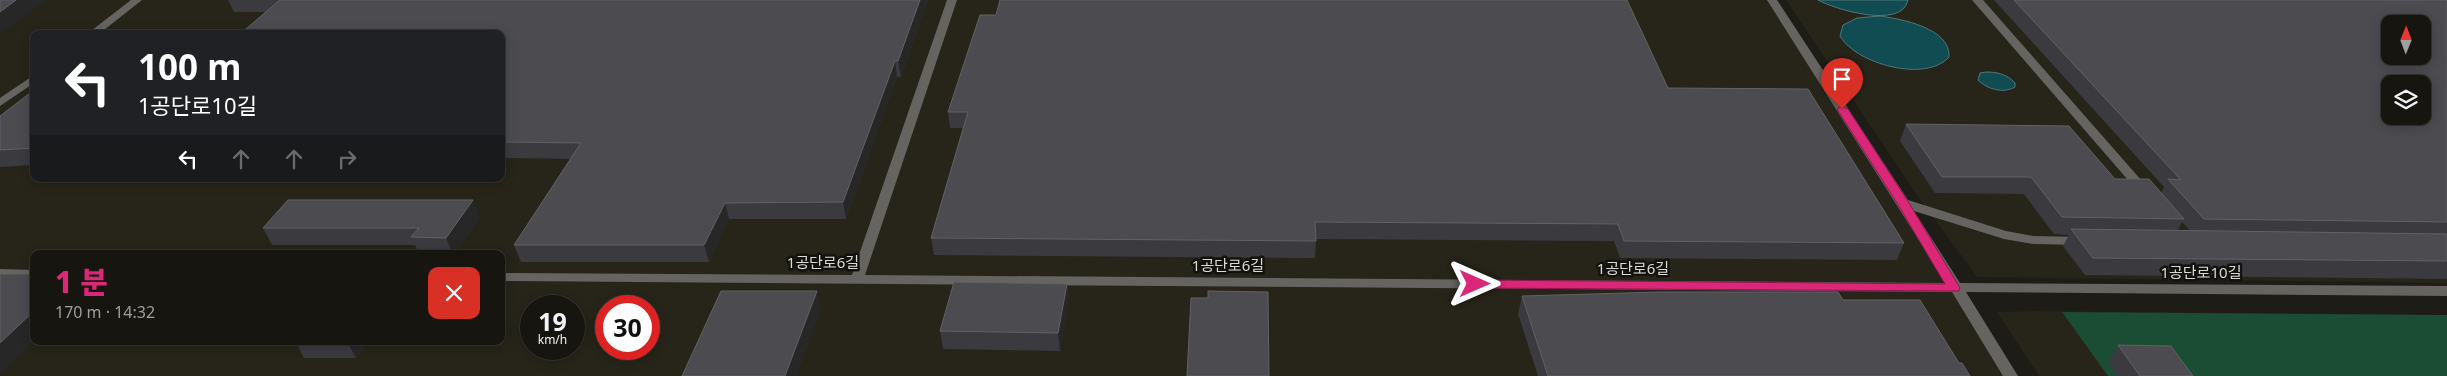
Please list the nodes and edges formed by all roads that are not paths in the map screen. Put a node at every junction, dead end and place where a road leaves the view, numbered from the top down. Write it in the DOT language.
graph roads {
  1 [pos="137,0"];
  2 [pos="952,0"];
  3 [pos="1772,0"];
  4 [pos="1976,0"];
  5 [pos="97,30"];
  6 [pos="30,81"];
  7 [pos="0,103"];
  8 [pos="2153,200"];
  9 [pos="1903,203"];
  10 [pos="2092,241"];
  11 [pos="0,273"];
  12 [pos="30,274"];
  13 [pos="505,277"];
  14 [pos="857,280"];
  15 [pos="1954,288"];
  16 [pos="2447,291"];
  17 [pos="2011,376"];
  1 -- 5 [label="street"];
  2 -- 14 [label="street"];
  3 -- 9 [label="street"];
  4 -- 8 [label="street"];
  6 -- 7 [label="street"];
  9 -- 10 [label="street"];
  9 -- 15 [label="street"];
  11 -- 12 [label="street"];
  13 -- 14 [label="street, 1공단로6길"];
  14 -- 15 [label="street, 1공단로6길"];
  15 -- 16 [label="street, 1공단로10길"];
  15 -- 17 [label="street"];
}
